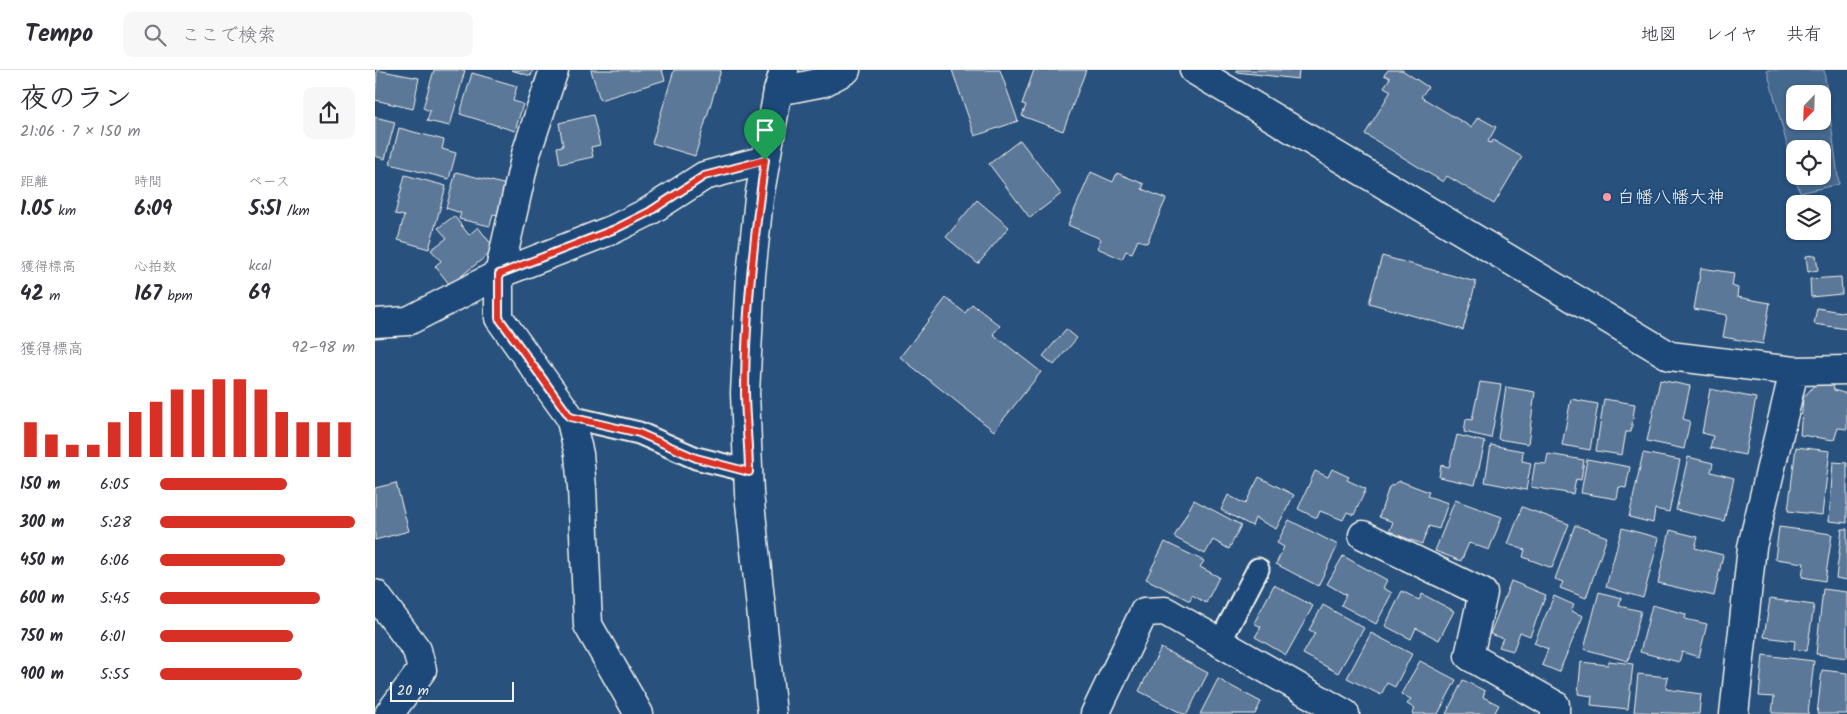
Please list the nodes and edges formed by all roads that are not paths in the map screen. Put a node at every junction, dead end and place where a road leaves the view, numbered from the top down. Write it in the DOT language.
graph roads {
  1 [pos="554,70"];
  2 [pos="846,70"];
  3 [pos="1194,70"];
  4 [pos="781,81"];
  5 [pos="765,160"];
  6 [pos="499,274"];
  7 [pos="375,323"];
  8 [pos="1847,370"];
  9 [pos="1794,371"];
  10 [pos="570,417"];
  11 [pos="749,472"];
  12 [pos="1363,535"];
  13 [pos="1258,569"];
  14 [pos="375,594"];
  15 [pos="1220,642"];
  16 [pos="389,714"];
  17 [pos="639,714"];
  18 [pos="772,714"];
  19 [pos="1095,714"];
  20 [pos="1345,714"];
  21 [pos="1555,714"];
  22 [pos="1734,714"];
  1 -- 6 [label="street"];
  2 -- 4 [label="street"];
  3 -- 9 [label="street"];
  4 -- 5 [label="street"];
  5 -- 6 [label="street"];
  5 -- 11 [label="street"];
  6 -- 7 [label="street"];
  6 -- 10 [label="street"];
  8 -- 9 [label="street"];
  9 -- 22 [label="street"];
  10 -- 11 [label="lane"];
  10 -- 17 [label="street"];
  11 -- 18 [label="street"];
  12 -- 21 [label="street"];
  13 -- 15 [label="lane"];
  14 -- 16 [label="street"];
  15 -- 19 [label="street"];
  15 -- 20 [label="street"];
}
